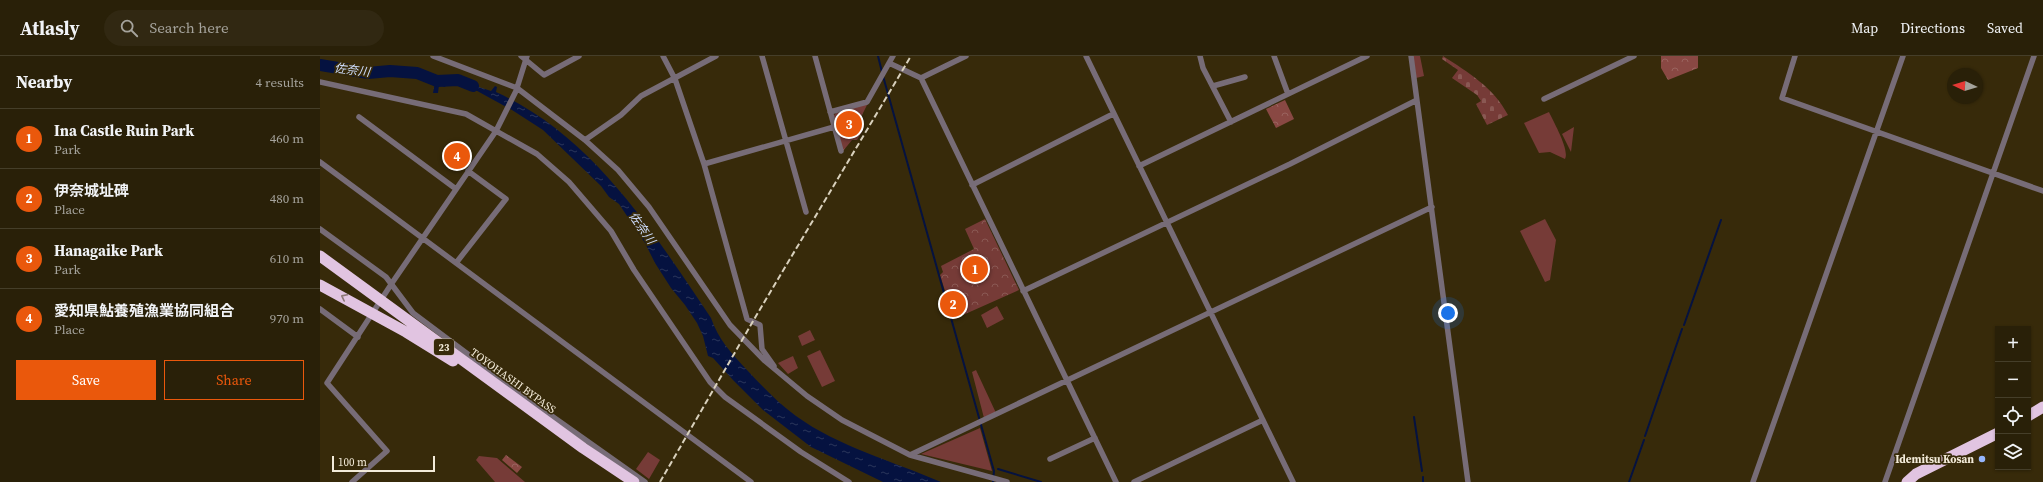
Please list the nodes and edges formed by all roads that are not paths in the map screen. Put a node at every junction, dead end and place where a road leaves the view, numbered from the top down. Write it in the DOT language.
graph roads {
  1 [pos="433,56"];
  2 [pos="579,56"];
  3 [pos="663,56"];
  4 [pos="716,56"];
  5 [pos="762,56"];
  6 [pos="815,56"];
  7 [pos="893,56"];
  8 [pos="966,56"];
  9 [pos="1086,56"];
  10 [pos="1200,56"];
  11 [pos="1274,56"];
  12 [pos="1367,56"];
  13 [pos="1411,56"];
  14 [pos="1634,56"];
  15 [pos="1795,56"];
  16 [pos="1903,56"];
  17 [pos="2034,56"];
  18 [pos="524,57"];
  19 [pos="889,63"];
  20 [pos="1244,77"];
  21 [pos="921,78"];
  22 [pos="675,79"];
  23 [pos="320,82"];
  24 [pos="1213,86"];
  25 [pos="516,90"];
  26 [pos="1288,94"];
  27 [pos="1544,99"];
  28 [pos="1416,101"];
  29 [pos="830,112"];
  30 [pos="1113,114"];
  31 [pos="359,116"];
  32 [pos="1231,122"];
  33 [pos="834,127"];
  34 [pos="496,129"];
  35 [pos="1877,132"];
  36 [pos="585,140"];
  37 [pos="785,140"];
  38 [pos="841,151"];
  39 [pos="320,162"];
  40 [pos="704,164"];
  41 [pos="1139,166"];
  42 [pos="468,171"];
  43 [pos="1992,173"];
  44 [pos="972,185"];
  45 [pos="456,189"];
  46 [pos="2043,191"];
  47 [pos="1432,207"];
  48 [pos="806,212"];
  49 [pos="1166,222"];
  50 [pos="320,229"];
  51 [pos="422,238"];
  52 [pos="320,251"];
  53 [pos="320,256"];
  54 [pos="320,263"];
  55 [pos="456,263"];
  56 [pos="392,283"];
  57 [pos="320,285"];
  58 [pos="1023,290"];
  59 [pos="373,303"];
  60 [pos="320,309"];
  61 [pos="1210,313"];
  62 [pos="358,337"];
  63 [pos="778,371"];
  64 [pos="1068,382"];
  65 [pos="2043,407"];
  66 [pos="2031,414"];
  67 [pos="1263,420"];
  68 [pos="1996,434"];
  69 [pos="1095,438"];
  70 [pos="910,456"];
  71 [pos="1050,459"];
  72 [pos="352,482"];
  73 [pos="626,482"];
  74 [pos="634,482"];
  75 [pos="645,482"];
  76 [pos="751,482"];
  77 [pos="849,482"];
  78 [pos="1007,482"];
  79 [pos="1116,482"];
  80 [pos="1134,482"];
  81 [pos="1292,482"];
  82 [pos="1468,482"];
  83 [pos="1753,482"];
  84 [pos="1885,482"];
  85 [pos="1907,482"];
  1 -- 25 [label="street"];
  2 -- 18 [label="street"];
  3 -- 22 [label="street"];
  4 -- 22 [label="street"];
  5 -- 37 [label="street"];
  6 -- 29 [label="street"];
  7 -- 19 [label="street"];
  8 -- 21 [label="street"];
  9 -- 30 [label="street"];
  10 -- 24 [label="street"];
  11 -- 26 [label="street"];
  12 -- 26 [label="street"];
  13 -- 28 [label="street"];
  14 -- 27 [label="street"];
  15 -- 35 [label="street"];
  16 -- 35 [label="street"];
  17 -- 43 [label="street"];
  18 -- 25 [label="street"];
  19 -- 21 [label="street"];
  19 -- 29 [label="street"];
  20 -- 24 [label="street"];
  21 -- 44 [label="street"];
  22 -- 36 [label="street"];
  22 -- 40 [label="street"];
  23 -- 34 [label="street"];
  24 -- 32 [label="street"];
  25 -- 34 [label="street"];
  25 -- 36 [label="street"];
  26 -- 32 [label="street"];
  28 -- 47 [label="street"];
  28 -- 49 [label="street"];
  29 -- 33 [label="street"];
  30 -- 41 [label="street"];
  30 -- 44 [label="street"];
  31 -- 45 [label="street"];
  32 -- 41 [label="street"];
  33 -- 37 [label="street"];
  33 -- 38 [label="street"];
  34 -- 42 [label="street"];
  34 -- 77 [label="street"];
  35 -- 43 [label="street"];
  35 -- 83 [label="street"];
  36 -- 63 [label="street"];
  37 -- 40 [label="street"];
  37 -- 48 [label="street"];
  39 -- 51 [label="street"];
  40 -- 63 [label="street"];
  41 -- 49 [label="street"];
  42 -- 45 [label="street"];
  42 -- 55 [label="street"];
  43 -- 46 [label="street"];
  43 -- 84 [label="street"];
  44 -- 58 [label="street"];
  45 -- 51 [label="street"];
  47 -- 61 [label="street"];
  47 -- 82 [label="street"];
  49 -- 58 [label="street"];
  49 -- 61 [label="street"];
  50 -- 56 [label="street"];
  51 -- 55 [label="street"];
  51 -- 56 [label="street"];
  52 -- 59 [label="highway"];
  53 -- 59 [label="highway, TOYOHASHI BYPASS / 23"];
  54 -- 59 [label="highway, TOYOHASHI BYPASS / 23"];
  55 -- 76 [label="street"];
  56 -- 62 [label="street"];
  56 -- 75 [label="street"];
  59 -- 57 [label="highway, one-way"];
  58 -- 64 [label="street"];
  59 -- 73 [label="highway, TOYOHASHI BYPASS / 23"];
  59 -- 74 [label="highway, TOYOHASHI BYPASS / 23"];
  60 -- 62 [label="street"];
  61 -- 64 [label="street"];
  61 -- 67 [label="street"];
  62 -- 72 [label="street"];
  63 -- 70 [label="street"];
  64 -- 69 [label="street"];
  64 -- 70 [label="street"];
  65 -- 66 [label="highway"];
  67 -- 80 [label="street"];
  67 -- 81 [label="street"];
  68 -- 85 [label="highway"];
  69 -- 71 [label="street"];
  69 -- 79 [label="street"];
  70 -- 78 [label="street"];
}
